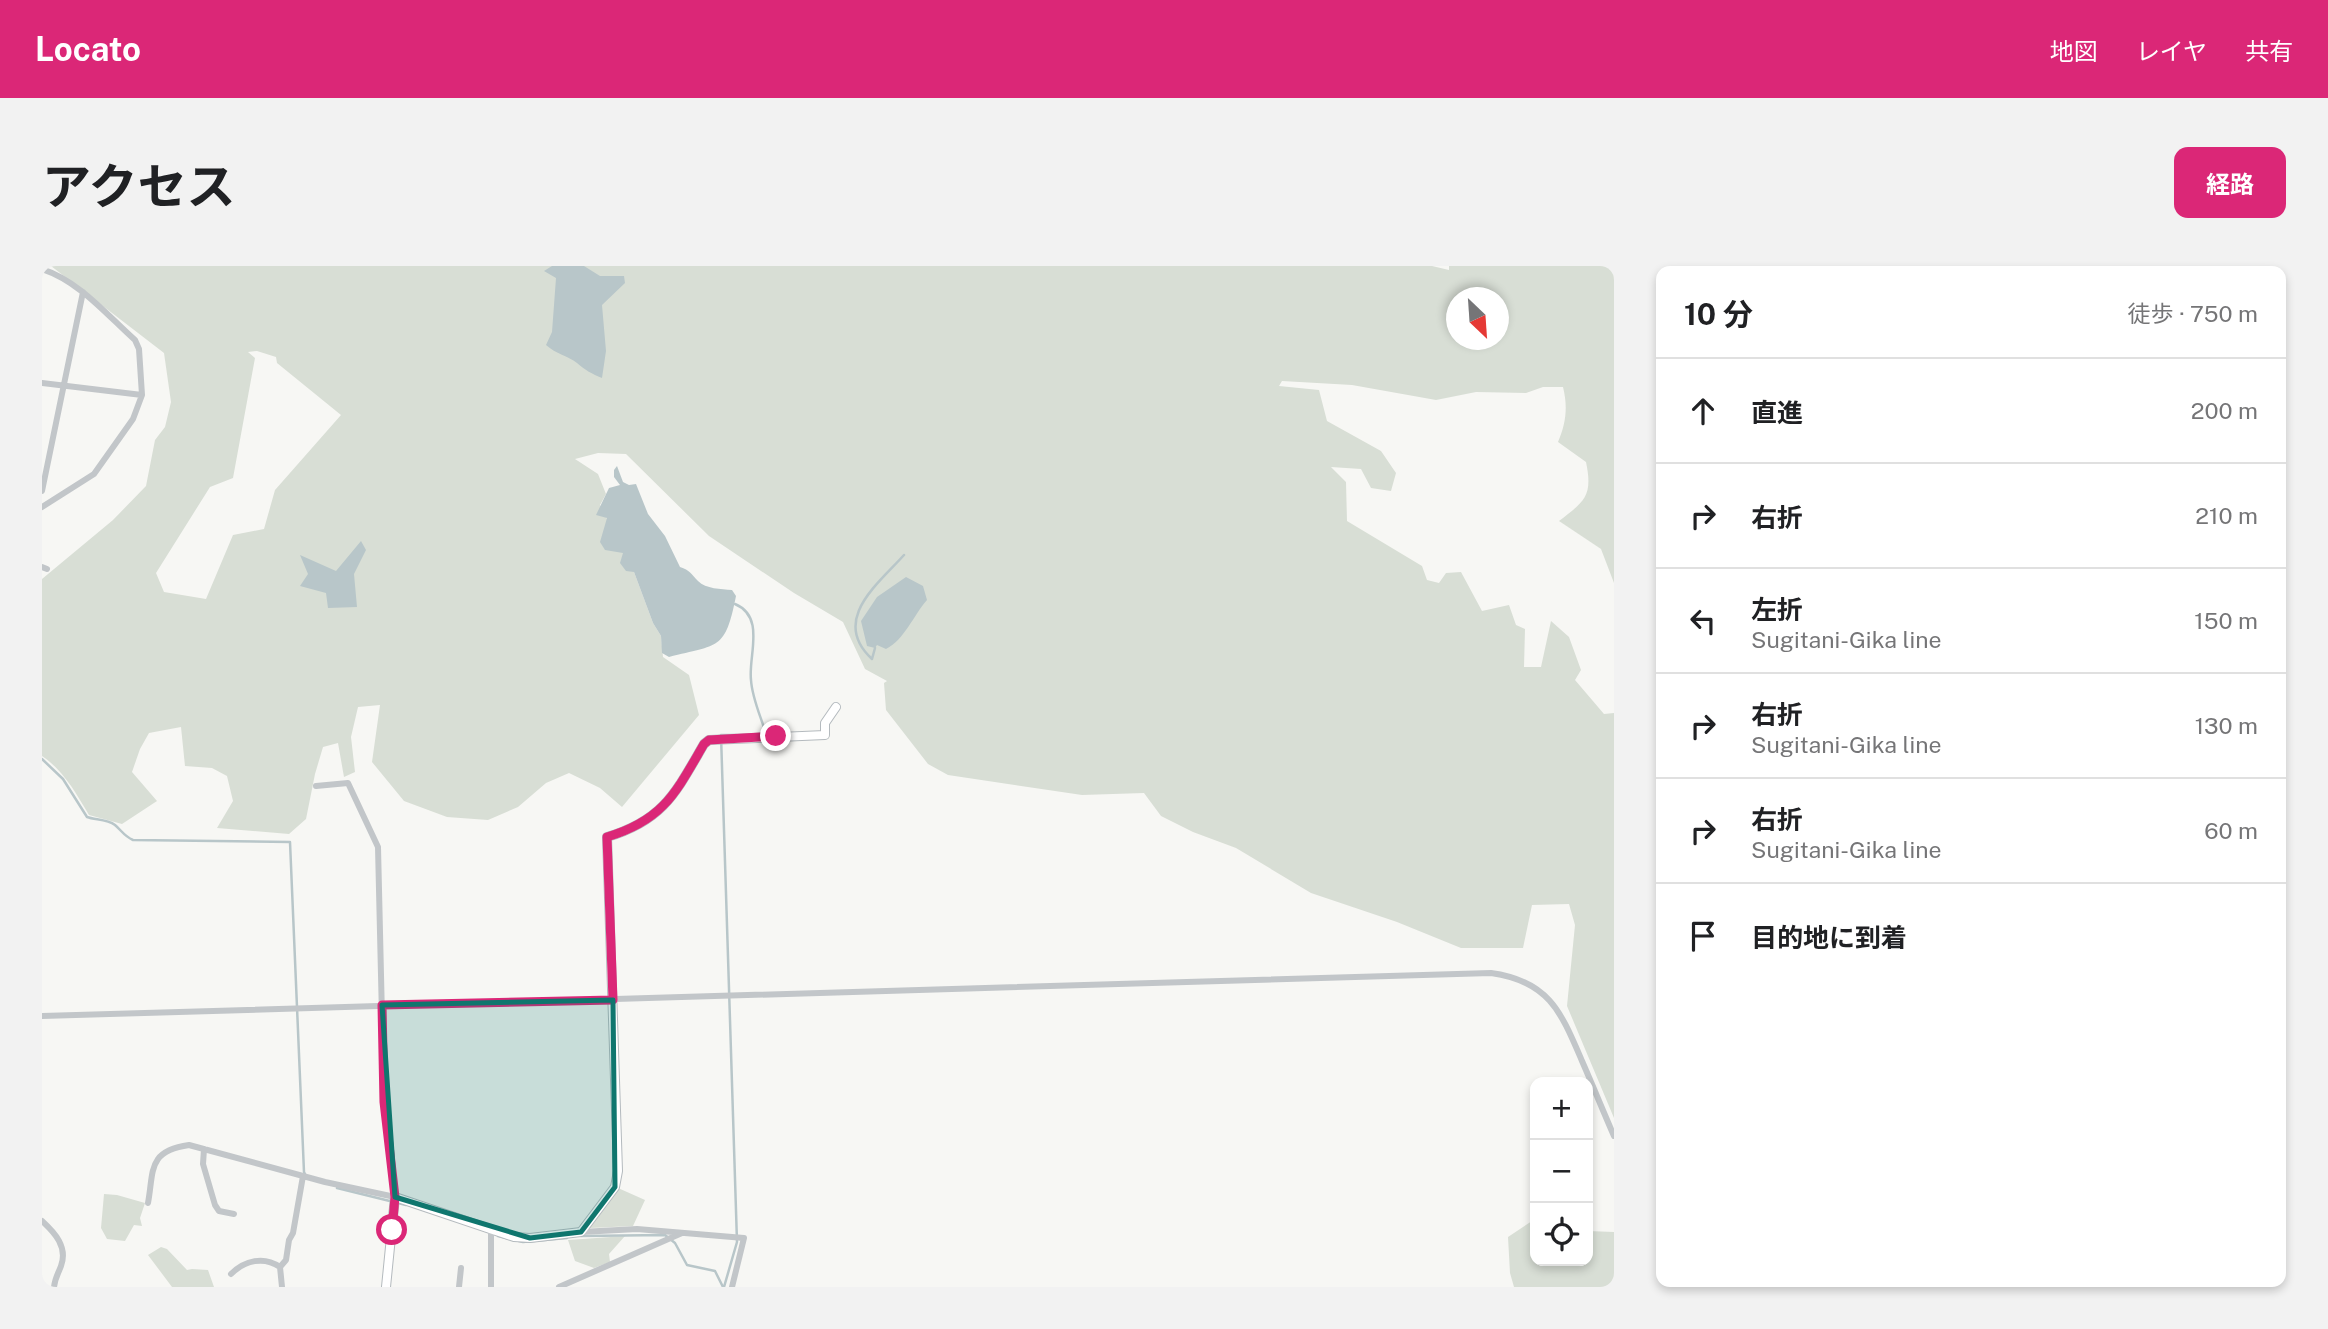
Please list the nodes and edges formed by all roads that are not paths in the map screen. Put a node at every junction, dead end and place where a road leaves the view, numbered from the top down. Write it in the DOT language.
graph roads {
  1 [pos="42,269"];
  2 [pos="83,292"];
  3 [pos="42,383"];
  4 [pos="62,385"];
  5 [pos="142,395"];
  6 [pos="42,491"];
  7 [pos="42,507"];
  8 [pos="836,707"];
  9 [pos="316,786"];
  10 [pos="613,1000"];
  11 [pos="382,1005"];
  12 [pos="42,1017"];
  13 [pos="1614,1136"];
  14 [pos="204,1149"];
  15 [pos="303,1176"];
  16 [pos="395,1197"];
  17 [pos="148,1203"];
  18 [pos="234,1214"];
  19 [pos="42,1221"];
  20 [pos="491,1230"];
  21 [pos="581,1232"];
  22 [pos="684,1232"];
  23 [pos="281,1267"];
  24 [pos="461,1268"];
  25 [pos="232,1274"];
  26 [pos="54,1287"];
  27 [pos="282,1287"];
  28 [pos="386,1287"];
  29 [pos="459,1287"];
  30 [pos="491,1287"];
  31 [pos="559,1287"];
  32 [pos="732,1287"];
  1 -- 2 [label="street"];
  2 -- 4 [label="street"];
  2 -- 5 [label="street"];
  3 -- 4 [label="street"];
  4 -- 5 [label="street"];
  4 -- 6 [label="street"];
  5 -- 7 [label="street"];
  8 -- 10 [label="main road"];
  9 -- 11 [label="street"];
  10 -- 11 [label="street"];
  10 -- 13 [label="street"];
  10 -- 21 [label="main road"];
  11 -- 12 [label="street"];
  11 -- 16 [label="street"];
  14 -- 15 [label="street"];
  14 -- 17 [label="street"];
  14 -- 18 [label="street"];
  15 -- 16 [label="street"];
  15 -- 23 [label="street"];
  16 -- 20 [label="main road"];
  16 -- 28 [label="main road"];
  19 -- 26 [label="street"];
  20 -- 21 [label="main road"];
  20 -- 30 [label="street"];
  21 -- 22 [label="street"];
  22 -- 31 [label="street"];
  22 -- 32 [label="street"];
  23 -- 25 [label="street"];
  23 -- 27 [label="street"];
  24 -- 29 [label="street"];
}
